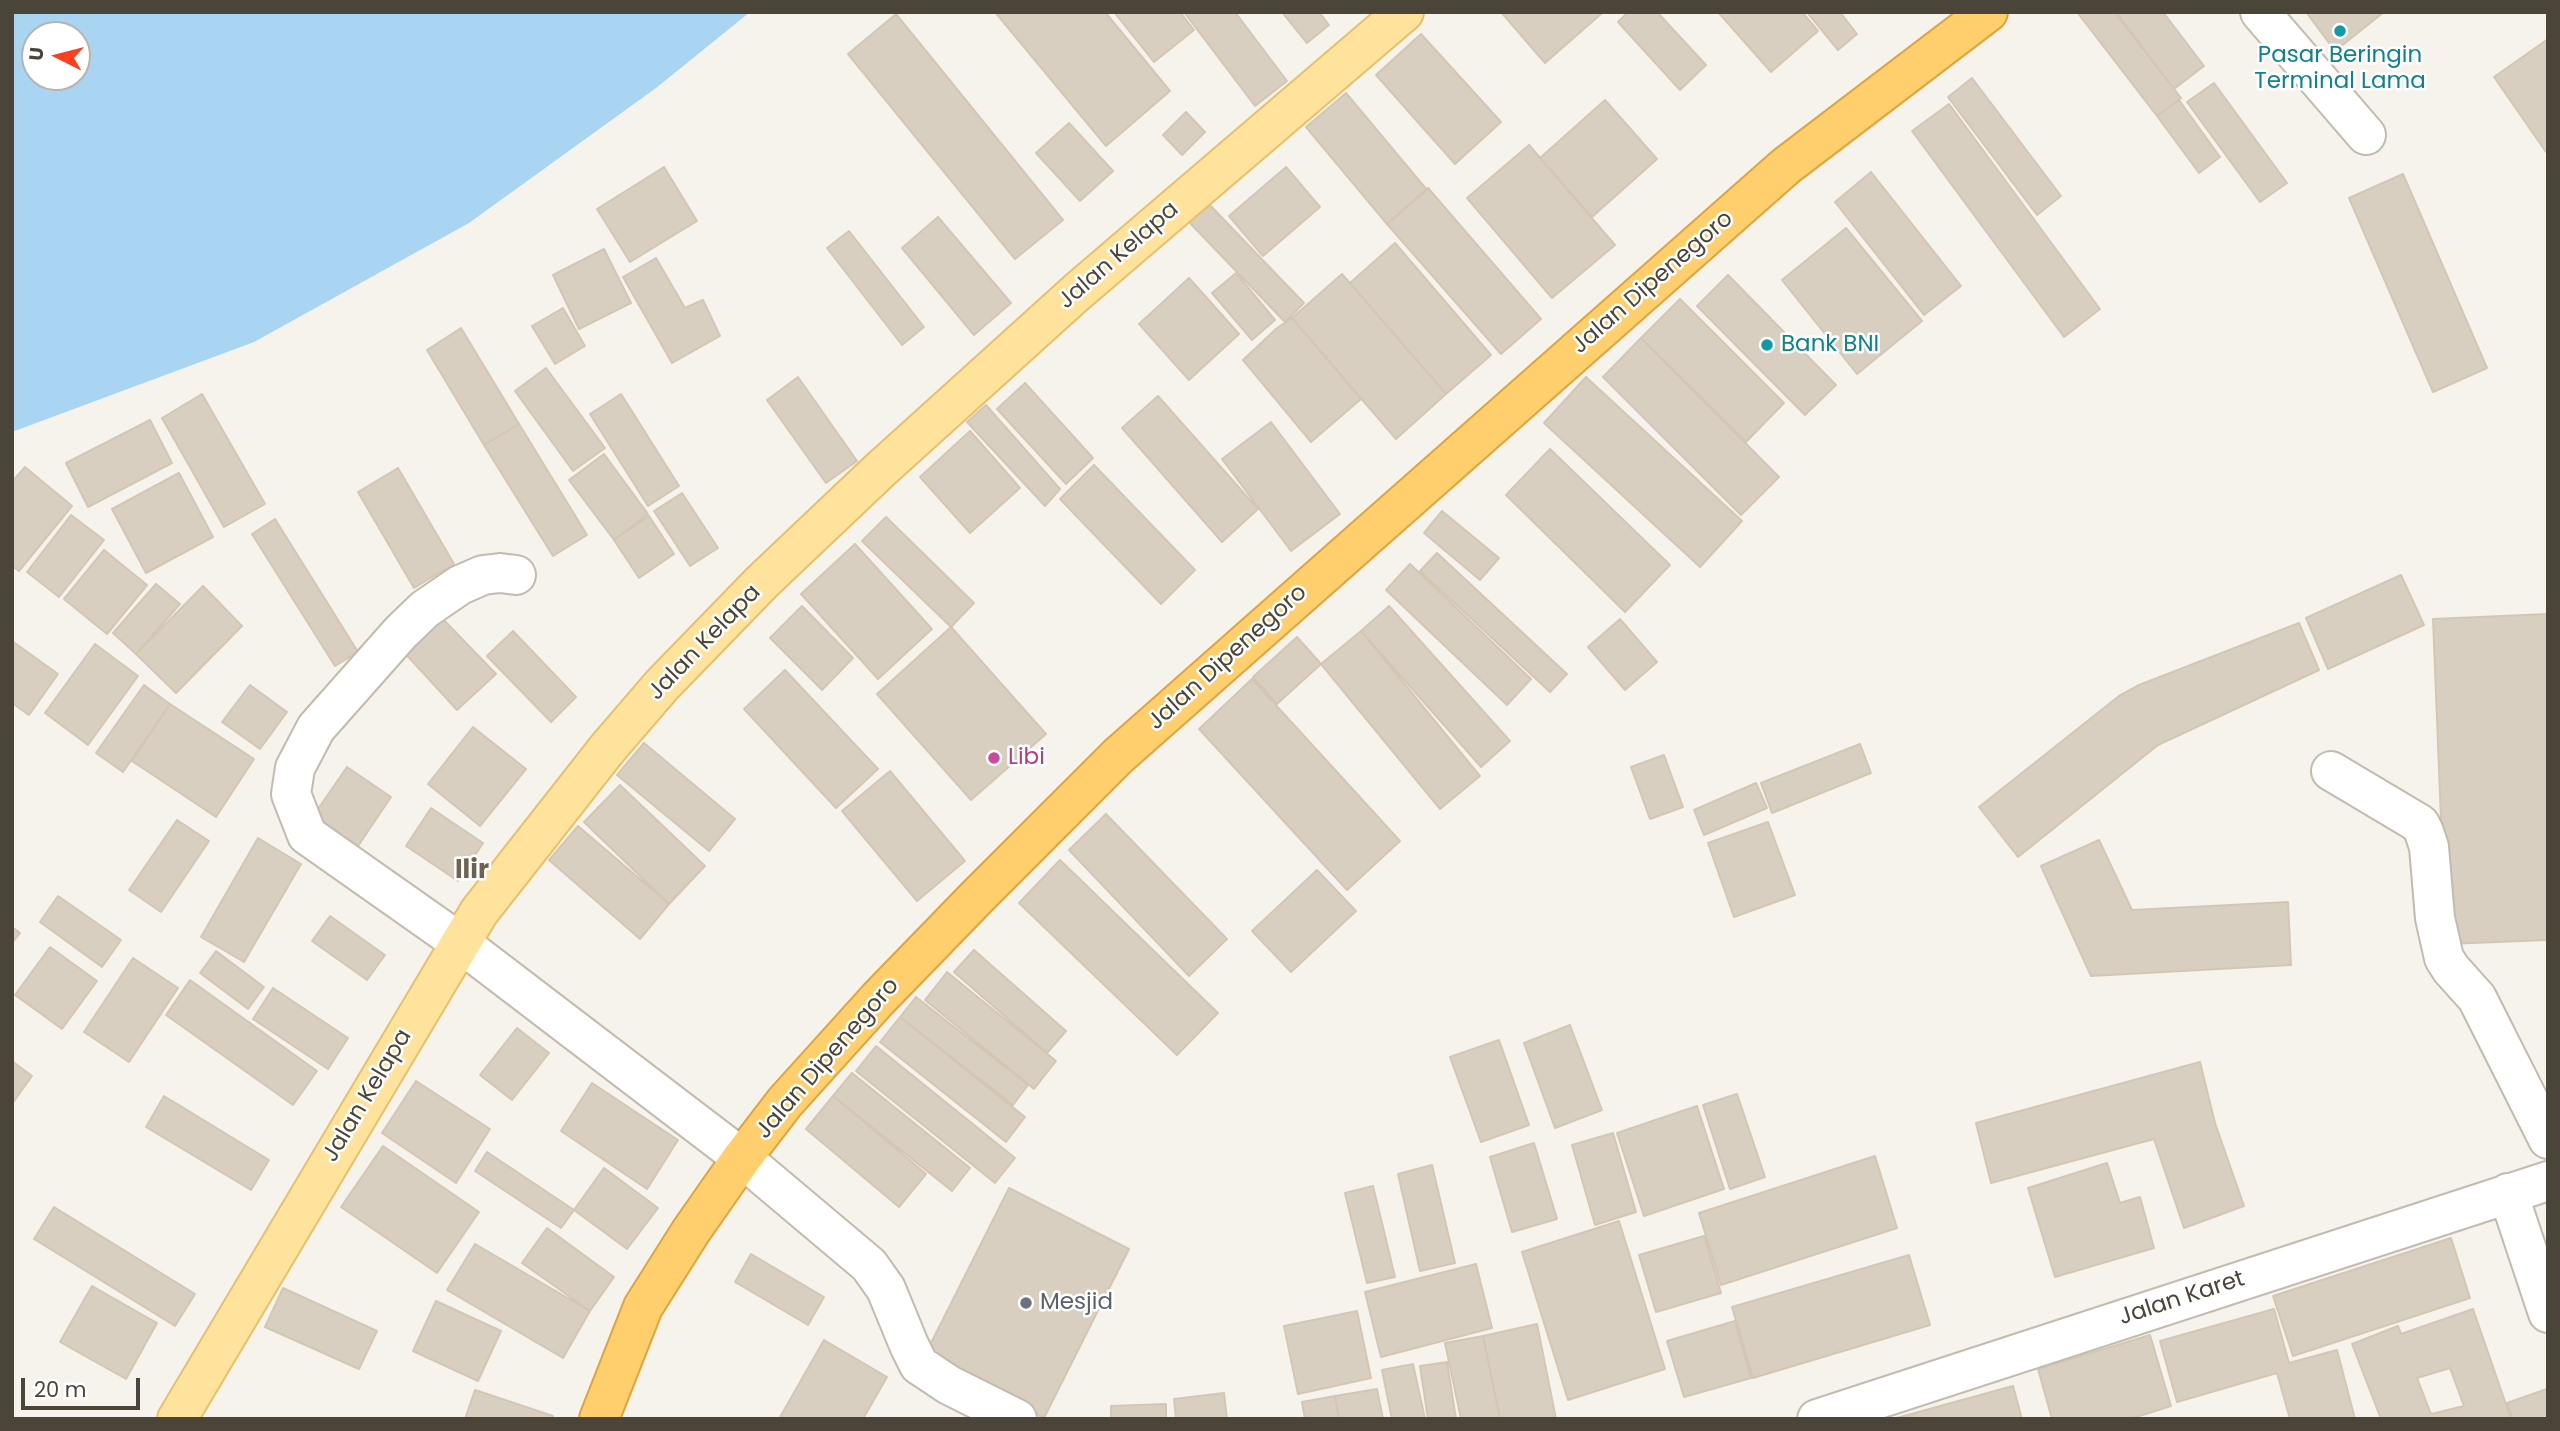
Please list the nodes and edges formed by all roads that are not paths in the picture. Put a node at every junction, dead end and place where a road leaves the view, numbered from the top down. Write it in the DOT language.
graph roads {
  1 [pos="1404,12"];
  2 [pos="1988,12"];
  3 [pos="2260,12"];
  4 [pos="2366,135"];
  5 [pos="516,575"];
  6 [pos="2331,771"];
  7 [pos="459,943"];
  8 [pos="2548,1139"];
  9 [pos="742,1158"];
  10 [pos="2548,1181"];
  11 [pos="2508,1193"];
  12 [pos="2548,1313"];
  13 [pos="177,1419"];
  14 [pos="599,1419"];
  15 [pos="1017,1419"];
  16 [pos="1817,1419"];
  1 -- 7 [label="main road, Jalan Kelapa"];
  2 -- 9 [label="highway, Jalan Dipenegoro"];
  3 -- 4 [label="street"];
  5 -- 7 [label="street"];
  6 -- 8 [label="street"];
  7 -- 9 [label="street"];
  7 -- 13 [label="main road, Jalan Kelapa"];
  9 -- 14 [label="highway, Jalan Dipenegoro"];
  9 -- 15 [label="street"];
  10 -- 11 [label="street, Jalan Karet"];
  11 -- 12 [label="street"];
  11 -- 16 [label="street, Jalan Karet"];
}
